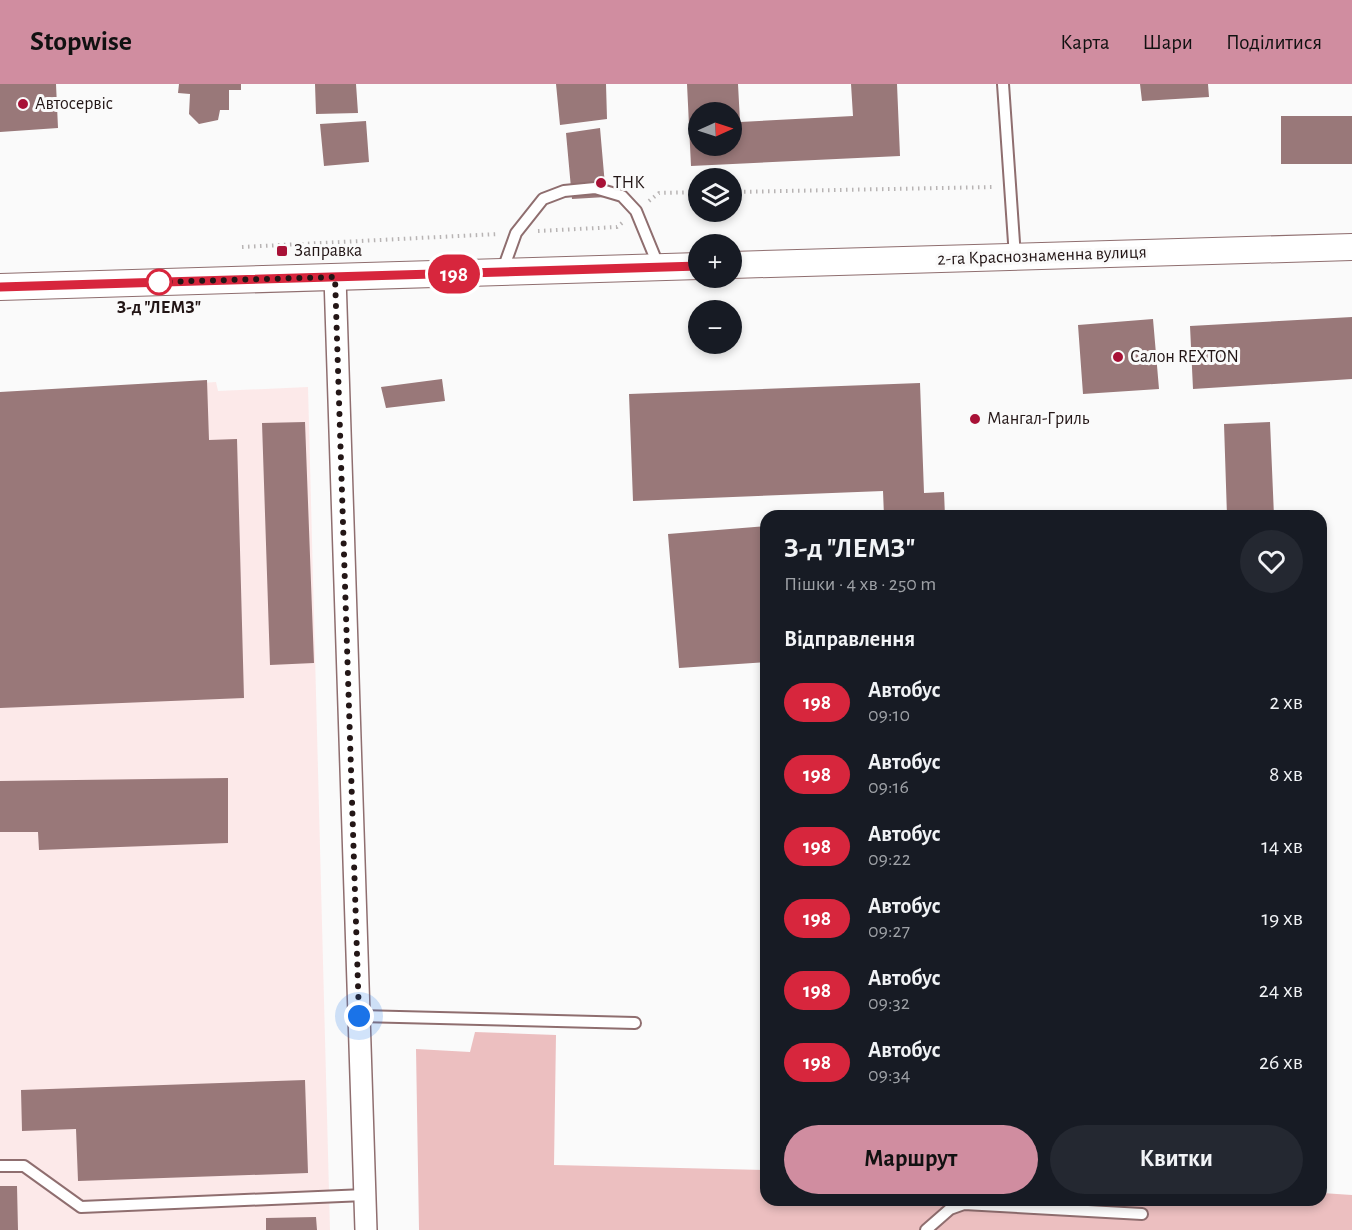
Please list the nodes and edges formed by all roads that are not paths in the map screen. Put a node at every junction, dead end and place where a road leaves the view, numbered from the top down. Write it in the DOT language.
graph roads {
  1 [pos="1003,84"];
  2 [pos="1352,247"];
  3 [pos="1015,257"];
  4 [pos="742,265"];
  5 [pos="688,267"];
  6 [pos="659,268"];
  7 [pos="502,272"];
  8 [pos="335,277"];
  9 [pos="0,287"];
  10 [pos="359,1016"];
  11 [pos="635,1023"];
  12 [pos="0,1166"];
  13 [pos="365,1195"];
  14 [pos="958,1206"];
  15 [pos="1000,1206"];
  16 [pos="1142,1214"];
  17 [pos="366,1230"];
  18 [pos="926,1230"];
  1 -- 3 [label="lane"];
  2 -- 3 [label="street, 2-га Краснознаменна вулиця"];
  3 -- 4 [label="street, 2-га Краснознаменна вулиця"];
  5 -- 6 [label="street"];
  6 -- 7 [label="street"];
  6 -- 7 [label="lane"];
  7 -- 8 [label="street"];
  8 -- 9 [label="street"];
  8 -- 10 [label="street"];
  10 -- 11 [label="lane"];
  10 -- 13 [label="street"];
  12 -- 13 [label="lane"];
  13 -- 17 [label="street"];
  14 -- 18 [label="lane"];
  15 -- 16 [label="lane"];
}
